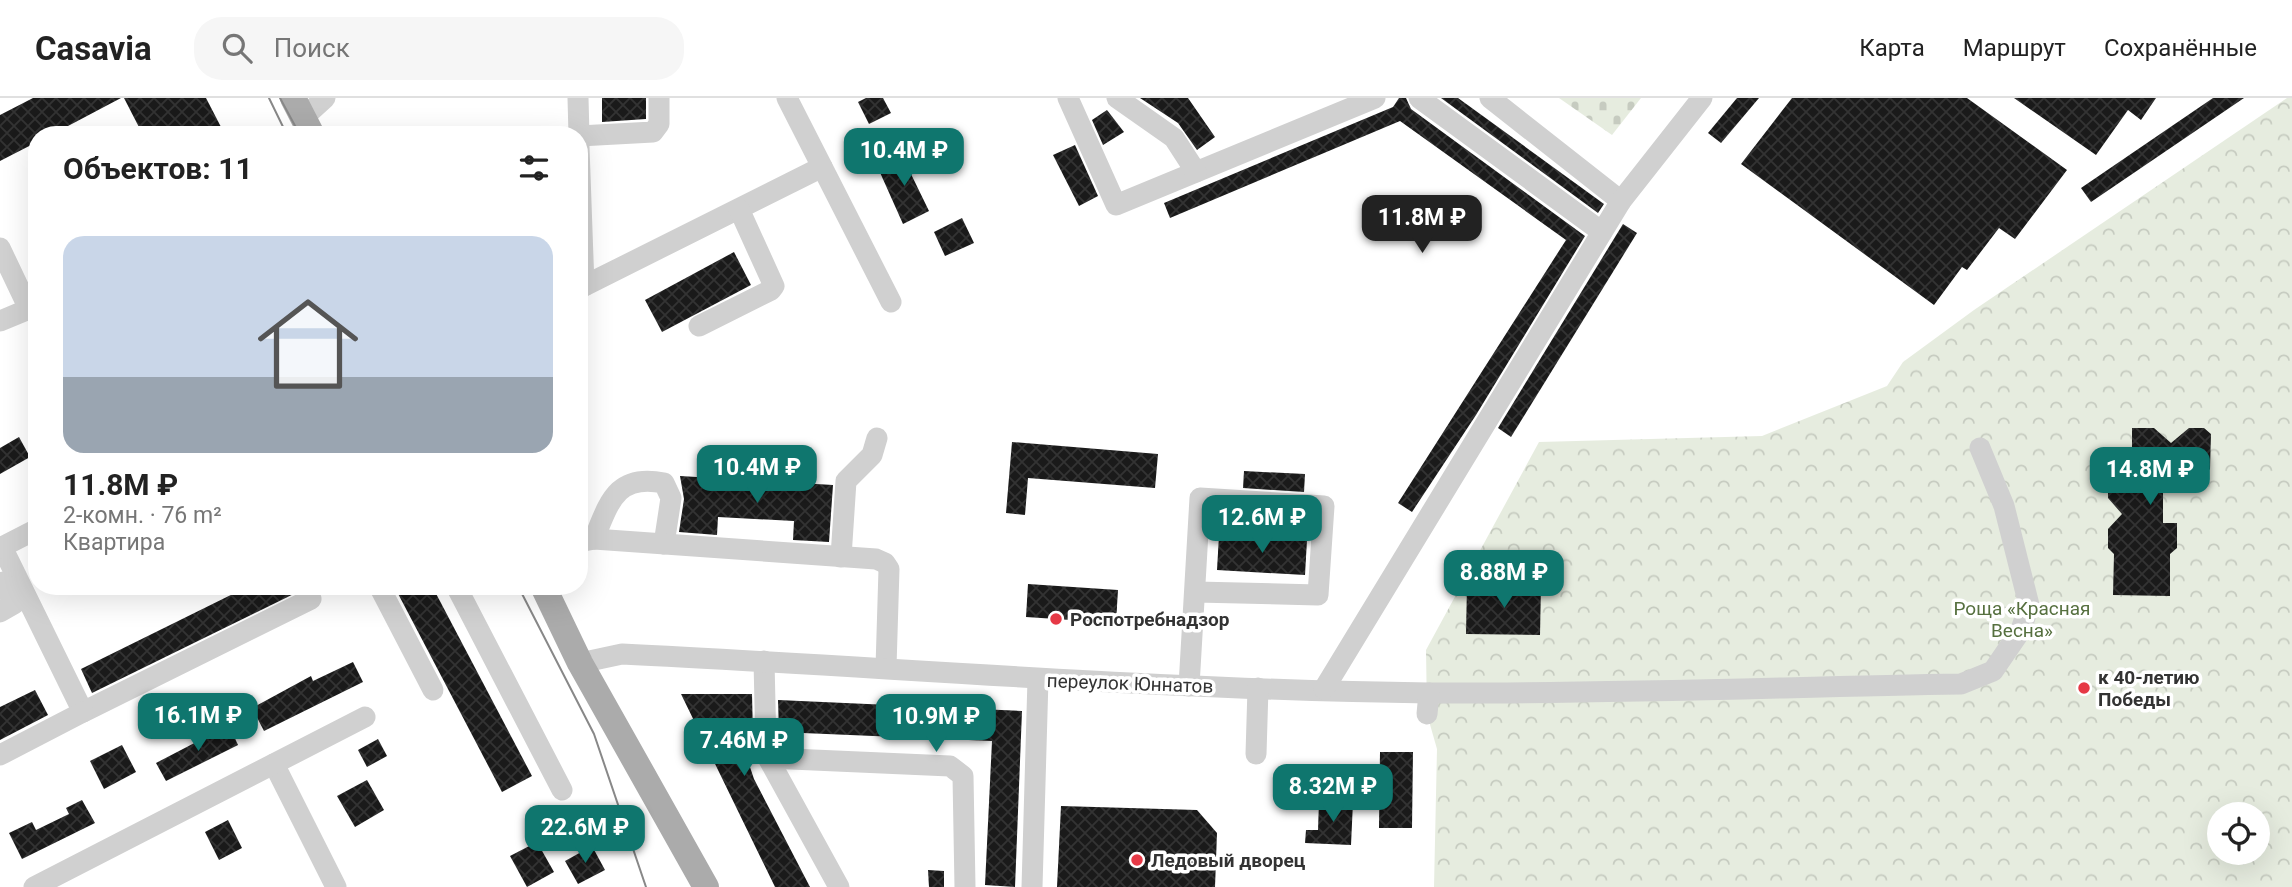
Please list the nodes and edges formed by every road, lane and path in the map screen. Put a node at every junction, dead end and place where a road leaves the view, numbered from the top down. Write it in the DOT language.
graph roads {
  1 [pos="326,98"];
  2 [pos="578,98"];
  3 [pos="659,98"];
  4 [pos="787,98"];
  5 [pos="1068,98"];
  6 [pos="1117,98"];
  7 [pos="1375,98"];
  8 [pos="1419,98"];
  9 [pos="1490,98"];
  10 [pos="1702,98"];
  11 [pos="302,117"];
  12 [pos="579,126"];
  13 [pos="588,136"];
  14 [pos="822,167"];
  15 [pos="1196,172"];
  16 [pos="1621,201"];
  17 [pos="739,209"];
  18 [pos="1602,232"];
  19 [pos="0,248"];
  20 [pos="588,284"];
  21 [pos="891,302"];
  22 [pos="28,307"];
  23 [pos="28,309"];
  24 [pos="0,321"];
  25 [pos="699,326"];
  26 [pos="877,438"];
  27 [pos="1980,448"];
  28 [pos="28,534"];
  29 [pos="588,539"];
  30 [pos="588,541"];
  31 [pos="664,544"];
  32 [pos="1,548"];
  33 [pos="841,556"];
  34 [pos="0,577"];
  35 [pos="1196,592"];
  36 [pos="384,595"];
  37 [pos="461,595"];
  38 [pos="546,595"];
  39 [pos="311,599"];
  40 [pos="0,612"];
  41 [pos="764,661"];
  42 [pos="580,663"];
  43 [pos="886,667"];
  44 [pos="1038,679"];
  45 [pos="1189,686"];
  46 [pos="1258,688"];
  47 [pos="1324,689"];
  48 [pos="433,690"];
  49 [pos="1429,692"];
  50 [pos="83,712"];
  51 [pos="1427,714"];
  52 [pos="365,717"];
  53 [pos="1256,754"];
  54 [pos="0,755"];
  55 [pos="768,758"];
  56 [pos="274,764"];
  57 [pos="562,790"];
  58 [pos="34,887"];
  59 [pos="336,887"];
  60 [pos="706,887"];
  61 [pos="839,887"];
  62 [pos="965,887"];
  63 [pos="1032,887"];
  1 -- 11 [label="street"];
  2 -- 12 [label="street"];
  3 -- 13 [label="street"];
  4 -- 14 [label="street"];
  5 -- 15 [label="street"];
  6 -- 15 [label="street"];
  7 -- 15 [label="street"];
  8 -- 18 [label="street"];
  9 -- 16 [label="street"];
  10 -- 16 [label="street"];
  14 -- 17 [label="street"];
  14 -- 21 [label="street"];
  16 -- 18 [label="street"];
  17 -- 20 [label="street"];
  17 -- 25 [label="street"];
  18 -- 47 [label="street"];
  19 -- 22 [label="street"];
  23 -- 24 [label="street"];
  26 -- 33 [label="street"];
  27 -- 49 [label="street, переулок Юннатов"];
  28 -- 32 [label="street"];
  29 -- 31 [label="street"];
  30 -- 31 [label="street"];
  31 -- 33 [label="street"];
  32 -- 50 [label="street"];
  33 -- 43 [label="street"];
  34 -- 40 [label="street"];
  35 -- 35 [label="street"];
  35 -- 45 [label="street"];
  36 -- 48 [label="street"];
  37 -- 57 [label="street"];
  38 -- 42 [label="main road"];
  39 -- 50 [label="street"];
  41 -- 42 [label="street, переулок Юннатов"];
  41 -- 43 [label="street, переулок Юннатов"];
  41 -- 55 [label="street"];
  42 -- 60 [label="main road"];
  43 -- 44 [label="street, переулок Юннатов"];
  44 -- 45 [label="street, переулок Юннатов"];
  44 -- 63 [label="street"];
  45 -- 46 [label="street, переулок Юннатов"];
  46 -- 47 [label="street, переулок Юннатов"];
  46 -- 53 [label="street"];
  47 -- 49 [label="street, переулок Юннатов"];
  49 -- 51 [label="street"];
  50 -- 54 [label="street"];
  52 -- 56 [label="street"];
  55 -- 61 [label="street"];
  55 -- 62 [label="street"];
  56 -- 58 [label="street"];
  56 -- 59 [label="street"];
}
